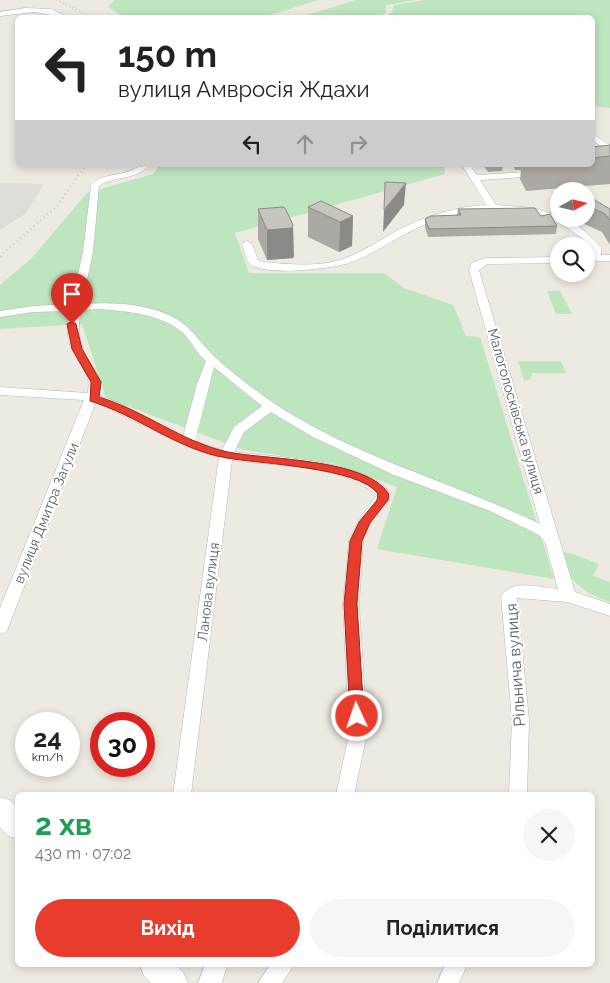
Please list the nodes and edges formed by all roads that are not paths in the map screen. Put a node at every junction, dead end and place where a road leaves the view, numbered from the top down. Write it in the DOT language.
graph roads {
  1 [pos="0,14"];
  2 [pos="61,15"];
  3 [pos="595,138"];
  4 [pos="610,149"];
  5 [pos="142,167"];
  6 [pos="467,167"];
  7 [pos="552,172"];
  8 [pos="475,178"];
  9 [pos="493,207"];
  10 [pos="585,237"];
  11 [pos="247,244"];
  12 [pos="610,258"];
  13 [pos="595,259"];
  14 [pos="550,260"];
  15 [pos="595,262"];
  16 [pos="610,267"];
  17 [pos="76,307"];
  18 [pos="0,314"];
  19 [pos="212,360"];
  20 [pos="0,391"];
  21 [pos="93,398"];
  22 [pos="270,406"];
  23 [pos="188,442"];
  24 [pos="226,455"];
  25 [pos="399,472"];
  26 [pos="384,494"];
  27 [pos="552,540"];
  28 [pos="568,596"];
  29 [pos="610,610"];
  30 [pos="0,628"];
  31 [pos="182,792"];
  32 [pos="346,792"];
  33 [pos="518,792"];
  34 [pos="0,810"];
  35 [pos="15,824"];
  36 [pos="157,967"];
  37 [pos="216,967"];
  38 [pos="281,967"];
  39 [pos="455,967"];
  40 [pos="172,983"];
  41 [pos="209,983"];
  42 [pos="269,983"];
  43 [pos="448,983"];
  1 -- 2 [label="street"];
  3 -- 4 [label="street"];
  5 -- 17 [label="street"];
  6 -- 8 [label="street"];
  7 -- 8 [label="street"];
  8 -- 9 [label="street"];
  9 -- 10 [label="street"];
  9 -- 11 [label="street"];
  12 -- 13 [label="street"];
  14 -- 27 [label="street, Малоголосківська вулиця"];
  15 -- 16 [label="street"];
  17 -- 18 [label="street"];
  17 -- 19 [label="street"];
  17 -- 21 [label="street"];
  19 -- 22 [label="street"];
  19 -- 23 [label="street"];
  20 -- 21 [label="street"];
  21 -- 23 [label="street"];
  21 -- 30 [label="street, вулиця Дмитра Загули"];
  22 -- 24 [label="street, Ланова вулиця"];
  22 -- 25 [label="street"];
  23 -- 24 [label="street"];
  24 -- 26 [label="street"];
  24 -- 31 [label="street, Ланова вулиця"];
  25 -- 26 [label="street"];
  25 -- 27 [label="street"];
  26 -- 32 [label="street"];
  27 -- 28 [label="street, Малоголосківська вулиця"];
  28 -- 29 [label="street"];
  28 -- 33 [label="street, Рільнича вулиця"];
  34 -- 35 [label="main road"];
  36 -- 40 [label="main road"];
  37 -- 41 [label="street"];
  38 -- 42 [label="street"];
  39 -- 43 [label="street"];
}
